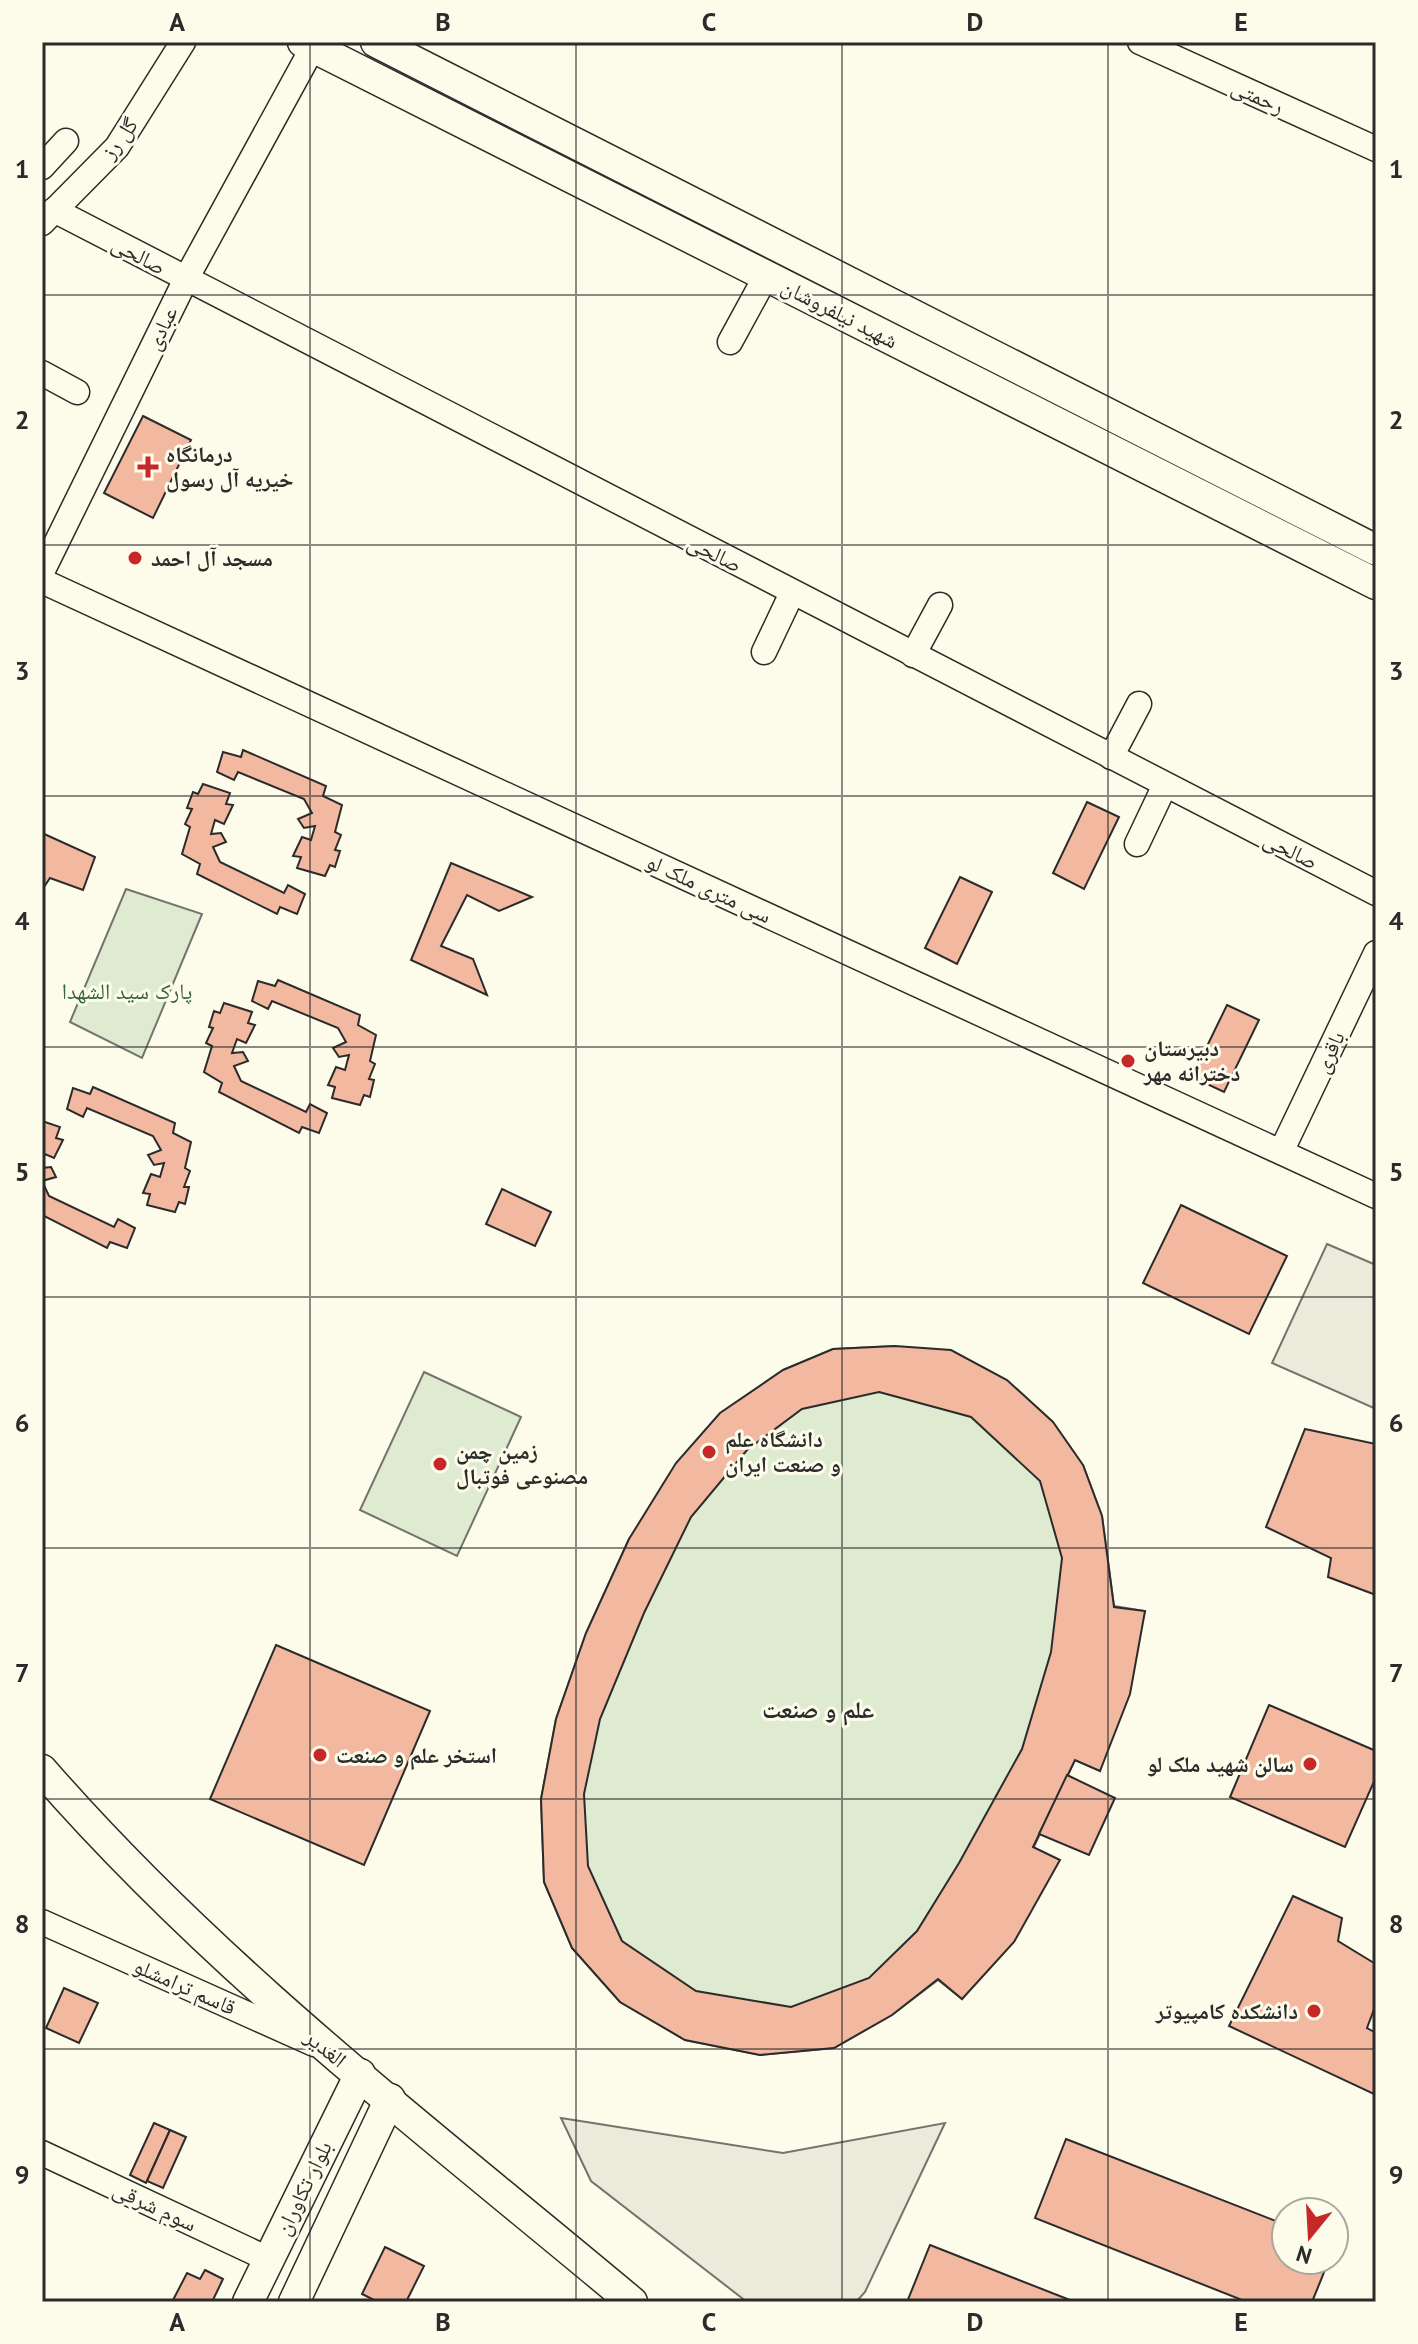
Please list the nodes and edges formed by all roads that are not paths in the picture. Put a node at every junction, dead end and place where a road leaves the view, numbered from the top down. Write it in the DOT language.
graph roads {
  1 [pos="183,42"];
  2 [pos="376,42"];
  3 [pos="1140,42"];
  4 [pos="310,44"];
  5 [pos="66,141"];
  6 [pos="1376,149"];
  7 [pos="42,167"];
  8 [pos="48,217"];
  9 [pos="766,276"];
  10 [pos="186,279"];
  11 [pos="730,342"];
  12 [pos="42,373"];
  13 [pos="77,392"];
  14 [pos="1376,550"];
  15 [pos="42,572"];
  16 [pos="42,581"];
  17 [pos="1376,584"];
  18 [pos="792,593"];
  19 [pos="940,605"];
  20 [pos="764,652"];
  21 [pos="913,655"];
  22 [pos="1139,704"];
  23 [pos="1111,757"];
  24 [pos="1165,785"];
  25 [pos="1137,844"];
  26 [pos="1376,893"];
  27 [pos="1376,953"];
  28 [pos="1281,1152"];
  29 [pos="1376,1196"];
  30 [pos="42,1770"];
  31 [pos="42,1922"];
  32 [pos="328,2051"];
  33 [pos="363,2077"];
  34 [pos="390,2099"];
  35 [pos="42,2153"];
  36 [pos="268,2259"];
  37 [pos="248,2302"];
  38 [pos="294,2302"];
  39 [pos="632,2302"];
  1 -- 8 [label="street, گل رز"];
  2 -- 14 [label="main road, شهید نیلفروشان"];
  3 -- 6 [label="street, رحمتی"];
  4 -- 9 [label="main road, شهید نیلفروشان"];
  4 -- 10 [label="street, عبادی"];
  5 -- 7 [label="street, گل رز"];
  8 -- 10 [label="street, صالحی"];
  9 -- 11 [label="street"];
  9 -- 17 [label="main road, شهید نیلفروشان"];
  10 -- 15 [label="street, عبادی"];
  10 -- 18 [label="street, صالحی"];
  12 -- 13 [label="street"];
  16 -- 28 [label="street, سی متری ملک لو"];
  18 -- 20 [label="street"];
  18 -- 21 [label="street, صالحی"];
  19 -- 21 [label="street"];
  21 -- 23 [label="street, صالحی"];
  22 -- 23 [label="street"];
  23 -- 24 [label="street, صالحی"];
  24 -- 25 [label="street"];
  24 -- 26 [label="street, صالحی"];
  27 -- 28 [label="street, باقری"];
  28 -- 29 [label="street, سی متری ملک لو"];
  30 -- 32 [label="main road, الغدیر"];
  31 -- 32 [label="street, قاسم ترامشلو"];
  32 -- 33 [label="main road, الغدیر"];
  33 -- 34 [label="main road, الغدیر"];
  33 -- 36 [label="main road, بلوار تکاوران"];
  34 -- 38 [label="main road, بلوار تکاوران"];
  34 -- 39 [label="main road, الغدیر"];
  35 -- 36 [label="street, سوم شرقی"];
  36 -- 37 [label="main road, بلوار تکاوران"];
}
